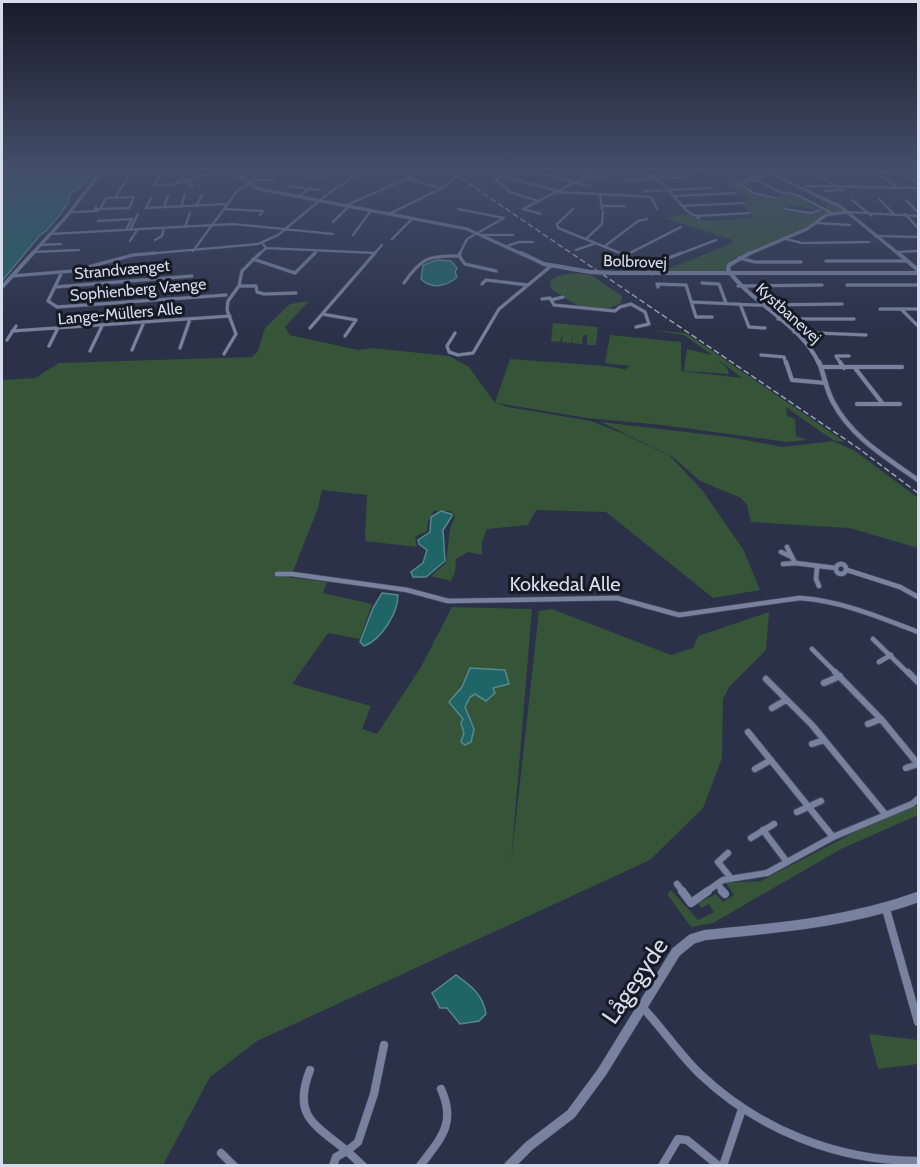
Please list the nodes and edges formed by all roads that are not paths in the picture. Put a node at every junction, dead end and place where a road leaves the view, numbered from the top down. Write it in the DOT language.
graph roads {
  1 [pos="60,222"];
  2 [pos="131,222"];
  3 [pos="133,222"];
  4 [pos="187,222"];
  5 [pos="214,222"];
  6 [pos="295,222"];
  7 [pos="362,222"];
  8 [pos="408,222"];
  9 [pos="433,222"];
  10 [pos="495,222"];
  11 [pos="561,222"];
  12 [pos="603,222"];
  13 [pos="636,222"];
  14 [pos="860,222"];
  15 [pos="817,223"];
  16 [pos="212,225"];
  17 [pos="849,225"];
  18 [pos="185,227"];
  19 [pos="681,227"];
  20 [pos="164,228"];
  21 [pos="128,230"];
  22 [pos="138,230"];
  23 [pos="287,230"];
  24 [pos="103,231"];
  25 [pos="477,232"];
  26 [pos="50,234"];
  27 [pos="333,234"];
  28 [pos="353,235"];
  29 [pos="483,235"];
  30 [pos="513,235"];
  31 [pos="876,236"];
  32 [pos="918,237"];
  33 [pos="392,238"];
  34 [pos="586,239"];
  35 [pos="786,239"];
  36 [pos="99,240"];
  37 [pos="155,240"];
  38 [pos="716,240"];
  39 [pos="130,241"];
  40 [pos="533,242"];
  41 [pos="869,242"];
  42 [pos="61,243"];
  43 [pos="596,243"];
  44 [pos="263,244"];
  45 [pos="40,245"];
  46 [pos="382,245"];
  47 [pos="507,246"];
  48 [pos="605,246"];
  49 [pos="266,248"];
  50 [pos="79,250"];
  51 [pos="318,250"];
  52 [pos="576,250"];
  53 [pos="193,251"];
  54 [pos="918,251"];
  55 [pos="33,252"];
  56 [pos="896,252"];
  57 [pos="375,253"];
  58 [pos="626,255"];
  59 [pos="459,256"];
  60 [pos="739,258"];
  61 [pos="253,259"];
  62 [pos="635,259"];
  63 [pos="826,261"];
  64 [pos="908,261"];
  65 [pos="801,262"];
  66 [pos="617,263"];
  67 [pos="551,266"];
  68 [pos="649,266"];
  69 [pos="496,271"];
  70 [pos="918,271"];
  71 [pos="62,272"];
  72 [pos="653,274"];
  73 [pos="730,274"];
  74 [pos="10,276"];
  75 [pos="192,276"];
  76 [pos="404,283"];
  77 [pos="702,283"];
  78 [pos="482,284"];
  79 [pos="239,285"];
  80 [pos="528,285"];
  81 [pos="822,285"];
  82 [pos="847,285"];
  83 [pos="918,285"];
  84 [pos="2,286"];
  85 [pos="738,286"];
  86 [pos="55,287"];
  87 [pos="658,287"];
  88 [pos="296,293"];
  89 [pos="226,295"];
  90 [pos="562,297"];
  91 [pos="542,299"];
  92 [pos="550,299"];
  93 [pos="692,302"];
  94 [pos="726,303"];
  95 [pos="740,304"];
  96 [pos="842,304"];
  97 [pos="761,305"];
  98 [pos="880,309"];
  99 [pos="900,309"];
  100 [pos="918,309"];
  101 [pos="322,314"];
  102 [pos="230,316"];
  103 [pos="712,317"];
  104 [pos="190,319"];
  105 [pos="778,319"];
  106 [pos="854,319"];
  107 [pos="144,322"];
  108 [pos="16,326"];
  109 [pos="102,326"];
  110 [pos="918,326"];
  111 [pos="636,327"];
  112 [pos="310,328"];
  113 [pos="765,328"];
  114 [pos="57,330"];
  115 [pos="12,332"];
  116 [pos="794,332"];
  117 [pos="455,333"];
  118 [pos="866,335"];
  119 [pos="345,336"];
  120 [pos="7,340"];
  121 [pos="49,346"];
  122 [pos="180,348"];
  123 [pos="132,350"];
  124 [pos="90,351"];
  125 [pos="224,354"];
  126 [pos="760,355"];
  127 [pos="849,356"];
  128 [pos="822,367"];
  129 [pos="903,367"];
  130 [pos="844,368"];
  131 [pos="855,368"];
  132 [pos="826,383"];
  133 [pos="857,404"];
  134 [pos="883,404"];
  135 [pos="900,404"];
  136 [pos="918,480"];
  137 [pos="788,547"];
  138 [pos="781,552"];
  139 [pos="792,557"];
  140 [pos="795,563"];
  141 [pos="783,564"];
  142 [pos="817,567"];
  143 [pos="277,574"];
  144 [pos="819,586"];
  145 [pos="918,597"];
  146 [pos="918,632"];
  147 [pos="873,639"];
  148 [pos="812,649"];
  149 [pos="891,655"];
  150 [pos="879,662"];
  151 [pos="840,676"];
  152 [pos="766,680"];
  153 [pos="918,682"];
  154 [pos="824,683"];
  155 [pos="786,700"];
  156 [pos="772,708"];
  157 [pos="881,719"];
  158 [pos="868,724"];
  159 [pos="748,732"];
  160 [pos="824,740"];
  161 [pos="812,744"];
  162 [pos="771,760"];
  163 [pos="918,764"];
  164 [pos="906,768"];
  165 [pos="755,769"];
  166 [pos="918,799"];
  167 [pos="821,801"];
  168 [pos="809,806"];
  169 [pos="797,812"];
  170 [pos="885,814"];
  171 [pos="774,824"];
  172 [pos="763,830"];
  173 [pos="833,837"];
  174 [pos="752,838"];
  175 [pos="728,853"];
  176 [pos="787,862"];
  177 [pos="730,877"];
  178 [pos="677,884"];
  179 [pos="717,884"];
  180 [pos="725,894"];
  181 [pos="918,897"];
  182 [pos="886,909"];
  183 [pos="641,1006"];
  184 [pos="918,1022"];
  185 [pos="384,1045"];
  186 [pos="310,1070"];
  187 [pos="441,1089"];
  188 [pos="742,1109"];
  189 [pos="347,1151"];
  190 [pos="221,1153"];
  191 [pos="918,1161"];
  192 [pos="862,1163"];
  193 [pos="234,1166"];
  194 [pos="333,1166"];
  195 [pos="363,1166"];
  196 [pos="420,1166"];
  197 [pos="509,1166"];
  198 [pos="662,1166"];
  199 [pos="721,1166"];
  1 -- 26 [label="street"];
  2 -- 21 [label="street"];
  3 -- 21 [label="street"];
  4 -- 18 [label="street"];
  5 -- 16 [label="street"];
  6 -- 23 [label="street"];
  7 -- 28 [label="street"];
  8 -- 33 [label="street"];
  9 -- 25 [label="street, Bolbrovej"];
  10 -- 25 [label="street"];
  11 -- 34 [label="street"];
  12 -- 34 [label="street"];
  13 -- 48 [label="street"];
  14 -- 31 [label="street"];
  15 -- 17 [label="street"];
  15 -- 35 [label="street"];
  16 -- 18 [label="street"];
  16 -- 23 [label="street"];
  16 -- 53 [label="street"];
  18 -- 20 [label="street"];
  19 -- 58 [label="street"];
  20 -- 22 [label="street"];
  20 -- 37 [label="street"];
  21 -- 22 [label="street"];
  21 -- 24 [label="street"];
  22 -- 39 [label="street"];
  23 -- 27 [label="street"];
  23 -- 44 [label="street"];
  24 -- 26 [label="street"];
  24 -- 36 [label="street"];
  25 -- 29 [label="street, Bolbrovej"];
  25 -- 59 [label="street"];
  26 -- 45 [label="street"];
  29 -- 30 [label="street"];
  29 -- 47 [label="street, Bolbrovej"];
  31 -- 32 [label="street"];
  31 -- 56 [label="street"];
  34 -- 43 [label="street"];
  35 -- 41 [label="street"];
  35 -- 60 [label="street"];
  38 -- 68 [label="street"];
  40 -- 47 [label="street"];
  42 -- 45 [label="street"];
  43 -- 48 [label="street"];
  43 -- 52 [label="street"];
  44 -- 49 [label="street"];
  44 -- 53 [label="street"];
  45 -- 55 [label="street"];
  46 -- 57 [label="street"];
  47 -- 67 [label="street, Bolbrovej"];
  48 -- 58 [label="street"];
  49 -- 51 [label="street"];
  49 -- 61 [label="street"];
  50 -- 55 [label="street"];
  51 -- 57 [label="street"];
  51 -- 61 [label="street"];
  53 -- 71 [label="street"];
  54 -- 56 [label="street"];
  55 -- 74 [label="street"];
  56 -- 64 [label="street"];
  57 -- 101 [label="street"];
  58 -- 62 [label="street"];
  59 -- 69 [label="street"];
  59 -- 76 [label="street"];
  60 -- 65 [label="street"];
  60 -- 73 [label="street"];
  61 -- 79 [label="street"];
  62 -- 66 [label="street"];
  62 -- 68 [label="street"];
  63 -- 64 [label="street"];
  64 -- 70 [label="street"];
  67 -- 72 [label="street, Bolbrovej, bridge"];
  67 -- 80 [label="street"];
  68 -- 72 [label="street"];
  70 -- 73 [label="street, Bolbrovej"];
  71 -- 74 [label="street"];
  71 -- 86 [label="street, Sophienberg Vænge"];
  72 -- 73 [label="street, Bolbrovej"];
  73 -- 85 [label="street, Kystbanevej"];
  74 -- 84 [label="street"];
  75 -- 86 [label="street, Strandvænget"];
  77 -- 94 [label="street"];
  78 -- 80 [label="street"];
  79 -- 88 [label="street"];
  79 -- 102 [label="street"];
  80 -- 117 [label="street"];
  81 -- 85 [label="street"];
  82 -- 83 [label="street"];
  85 -- 97 [label="street, Kystbanevej"];
  86 -- 89 [label="street, Sophienberg Vænge"];
  87 -- 93 [label="street"];
  90 -- 92 [label="street"];
  91 -- 92 [label="street"];
  92 -- 111 [label="street"];
  93 -- 94 [label="street"];
  93 -- 103 [label="street"];
  94 -- 95 [label="street"];
  95 -- 97 [label="street"];
  95 -- 113 [label="street"];
  96 -- 97 [label="street"];
  97 -- 105 [label="street, Kystbanevej"];
  98 -- 99 [label="street"];
  99 -- 100 [label="street"];
  99 -- 110 [label="street"];
  101 -- 112 [label="street"];
  101 -- 119 [label="street"];
  102 -- 104 [label="street, Lange-Müllers Alle"];
  102 -- 125 [label="street"];
  104 -- 107 [label="street, Lange-Müllers Alle"];
  104 -- 122 [label="street"];
  105 -- 106 [label="street"];
  105 -- 116 [label="street, Kystbanevej"];
  107 -- 109 [label="street, Lange-Müllers Alle"];
  107 -- 123 [label="street"];
  108 -- 115 [label="street"];
  109 -- 114 [label="street, Lange-Müllers Alle"];
  109 -- 124 [label="street"];
  114 -- 115 [label="street, Lange-Müllers Alle"];
  114 -- 121 [label="street"];
  115 -- 120 [label="street"];
  116 -- 118 [label="street"];
  116 -- 128 [label="street, Kystbanevej"];
  126 -- 132 [label="street"];
  127 -- 130 [label="street"];
  128 -- 130 [label="street"];
  128 -- 132 [label="street, Kystbanevej"];
  129 -- 131 [label="street"];
  130 -- 131 [label="street"];
  131 -- 134 [label="street"];
  132 -- 136 [label="street, Kystbanevej"];
  133 -- 134 [label="street"];
  134 -- 135 [label="street"];
  137 -- 139 [label="street"];
  138 -- 139 [label="street"];
  139 -- 140 [label="street"];
  140 -- 141 [label="street"];
  140 -- 142 [label="street"];
  142 -- 144 [label="street"];
  142 -- 145 [label="street"];
  143 -- 146 [label="street, Kokkedal Alle"];
  147 -- 149 [label="street"];
  148 -- 151 [label="street"];
  149 -- 150 [label="street"];
  149 -- 153 [label="street"];
  151 -- 154 [label="street"];
  151 -- 157 [label="street"];
  152 -- 155 [label="street"];
  155 -- 156 [label="street"];
  155 -- 160 [label="street"];
  157 -- 158 [label="street"];
  157 -- 163 [label="street"];
  159 -- 162 [label="street"];
  160 -- 161 [label="street"];
  160 -- 170 [label="street"];
  162 -- 165 [label="street"];
  162 -- 168 [label="street"];
  163 -- 164 [label="street"];
  166 -- 170 [label="street"];
  167 -- 168 [label="street"];
  168 -- 169 [label="street"];
  168 -- 173 [label="street"];
  170 -- 173 [label="street"];
  171 -- 172 [label="street"];
  172 -- 174 [label="street"];
  172 -- 176 [label="street"];
  173 -- 176 [label="street"];
  175 -- 177 [label="street"];
  176 -- 177 [label="street"];
  177 -- 179 [label="street"];
  178 -- 179 [label="street"];
  179 -- 180 [label="street"];
  181 -- 182 [label="street, Lågegyde"];
  182 -- 183 [label="street, Lågegyde"];
  182 -- 184 [label="street"];
  183 -- 188 [label="street"];
  183 -- 197 [label="street, Lågegyde"];
  185 -- 189 [label="street"];
  186 -- 189 [label="street"];
  187 -- 196 [label="street"];
  188 -- 192 [label="street"];
  188 -- 199 [label="street"];
  189 -- 194 [label="street"];
  189 -- 195 [label="street"];
  190 -- 193 [label="street"];
  191 -- 192 [label="street"];
  198 -- 199 [label="street"];
}
